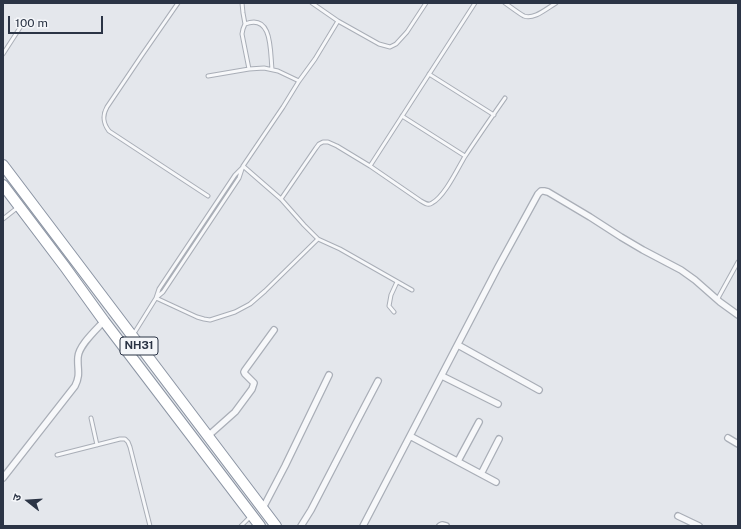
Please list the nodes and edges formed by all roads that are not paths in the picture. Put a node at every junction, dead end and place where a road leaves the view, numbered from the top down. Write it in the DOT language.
graph roads {
  1 [pos="178,3"];
  2 [pos="242,3"];
  3 [pos="312,3"];
  4 [pos="426,3"];
  5 [pos="475,3"];
  6 [pos="505,3"];
  7 [pos="556,3"];
  8 [pos="338,21"];
  9 [pos="23,23"];
  10 [pos="245,24"];
  11 [pos="3,54"];
  12 [pos="272,68"];
  13 [pos="248,69"];
  14 [pos="429,74"];
  15 [pos="208,76"];
  16 [pos="299,80"];
  17 [pos="505,98"];
  18 [pos="494,115"];
  19 [pos="402,116"];
  20 [pos="465,156"];
  21 [pos="3,165"];
  22 [pos="370,166"];
  23 [pos="243,167"];
  24 [pos="3,185"];
  25 [pos="208,196"];
  26 [pos="281,200"];
  27 [pos="19,206"];
  28 [pos="3,219"];
  29 [pos="318,239"];
  30 [pos="738,262"];
  31 [pos="397,282"];
  32 [pos="412,290"];
  33 [pos="156,297"];
  34 [pos="717,300"];
  35 [pos="394,312"];
  36 [pos="738,315"];
  37 [pos="104,321"];
  38 [pos="274,330"];
  39 [pos="132,337"];
  40 [pos="458,345"];
  41 [pos="329,375"];
  42 [pos="442,376"];
  43 [pos="378,381"];
  44 [pos="539,390"];
  45 [pos="498,404"];
  46 [pos="91,418"];
  47 [pos="479,422"];
  48 [pos="208,436"];
  49 [pos="410,436"];
  50 [pos="728,438"];
  51 [pos="499,439"];
  52 [pos="738,444"];
  53 [pos="97,445"];
  54 [pos="56,455"];
  55 [pos="458,462"];
  56 [pos="481,474"];
  57 [pos="3,478"];
  58 [pos="496,482"];
  59 [pos="262,508"];
  60 [pos="252,516"];
  61 [pos="678,516"];
  62 [pos="150,525"];
  63 [pos="145,526"];
  64 [pos="241,526"];
  65 [pos="260,526"];
  66 [pos="276,526"];
  67 [pos="301,526"];
  68 [pos="363,526"];
  69 [pos="440,526"];
  70 [pos="446,526"];
  71 [pos="699,526"];
  1 -- 25 [label="lane"];
  2 -- 10 [label="lane"];
  3 -- 8 [label="lane"];
  4 -- 8 [label="lane"];
  5 -- 14 [label="lane"];
  6 -- 7 [label="lane"];
  8 -- 16 [label="lane"];
  9 -- 11 [label="lane"];
  10 -- 12 [label="lane"];
  10 -- 13 [label="lane"];
  12 -- 13 [label="lane"];
  12 -- 16 [label="lane"];
  13 -- 15 [label="lane"];
  14 -- 18 [label="lane"];
  14 -- 19 [label="lane"];
  16 -- 23 [label="lane"];
  17 -- 18 [label="lane"];
  18 -- 20 [label="lane"];
  19 -- 20 [label="lane"];
  19 -- 22 [label="lane"];
  20 -- 22 [label="lane"];
  21 -- 39 [label="highway, NH31"];
  22 -- 26 [label="lane"];
  23 -- 26 [label="lane"];
  23 -- 33 [label="lane"];
  23 -- 33 [label="lane"];
  24 -- 27 [label="highway, NH31"];
  26 -- 29 [label="lane"];
  27 -- 28 [label="lane"];
  27 -- 37 [label="highway, NH31"];
  29 -- 31 [label="lane"];
  29 -- 33 [label="lane"];
  30 -- 34 [label="lane"];
  31 -- 32 [label="lane"];
  31 -- 35 [label="lane"];
  33 -- 39 [label="lane"];
  34 -- 36 [label="street"];
  34 -- 40 [label="street"];
  37 -- 57 [label="street"];
  37 -- 60 [label="highway, NH31"];
  38 -- 48 [label="street"];
  39 -- 48 [label="highway, NH31"];
  40 -- 42 [label="street"];
  40 -- 44 [label="street"];
  41 -- 59 [label="street"];
  42 -- 45 [label="street"];
  42 -- 49 [label="street"];
  43 -- 67 [label="street"];
  46 -- 53 [label="lane"];
  47 -- 55 [label="street"];
  48 -- 59 [label="highway, NH31"];
  49 -- 55 [label="street"];
  49 -- 68 [label="street"];
  50 -- 52 [label="street"];
  51 -- 56 [label="street"];
  53 -- 54 [label="lane"];
  53 -- 62 [label="lane"];
  55 -- 56 [label="street"];
  56 -- 58 [label="street"];
  59 -- 66 [label="highway, NH31"];
  60 -- 64 [label="lane"];
  60 -- 65 [label="highway, NH31"];
  61 -- 71 [label="street"];
  62 -- 63 [label="lane"];
  69 -- 70 [label="street"];
}
